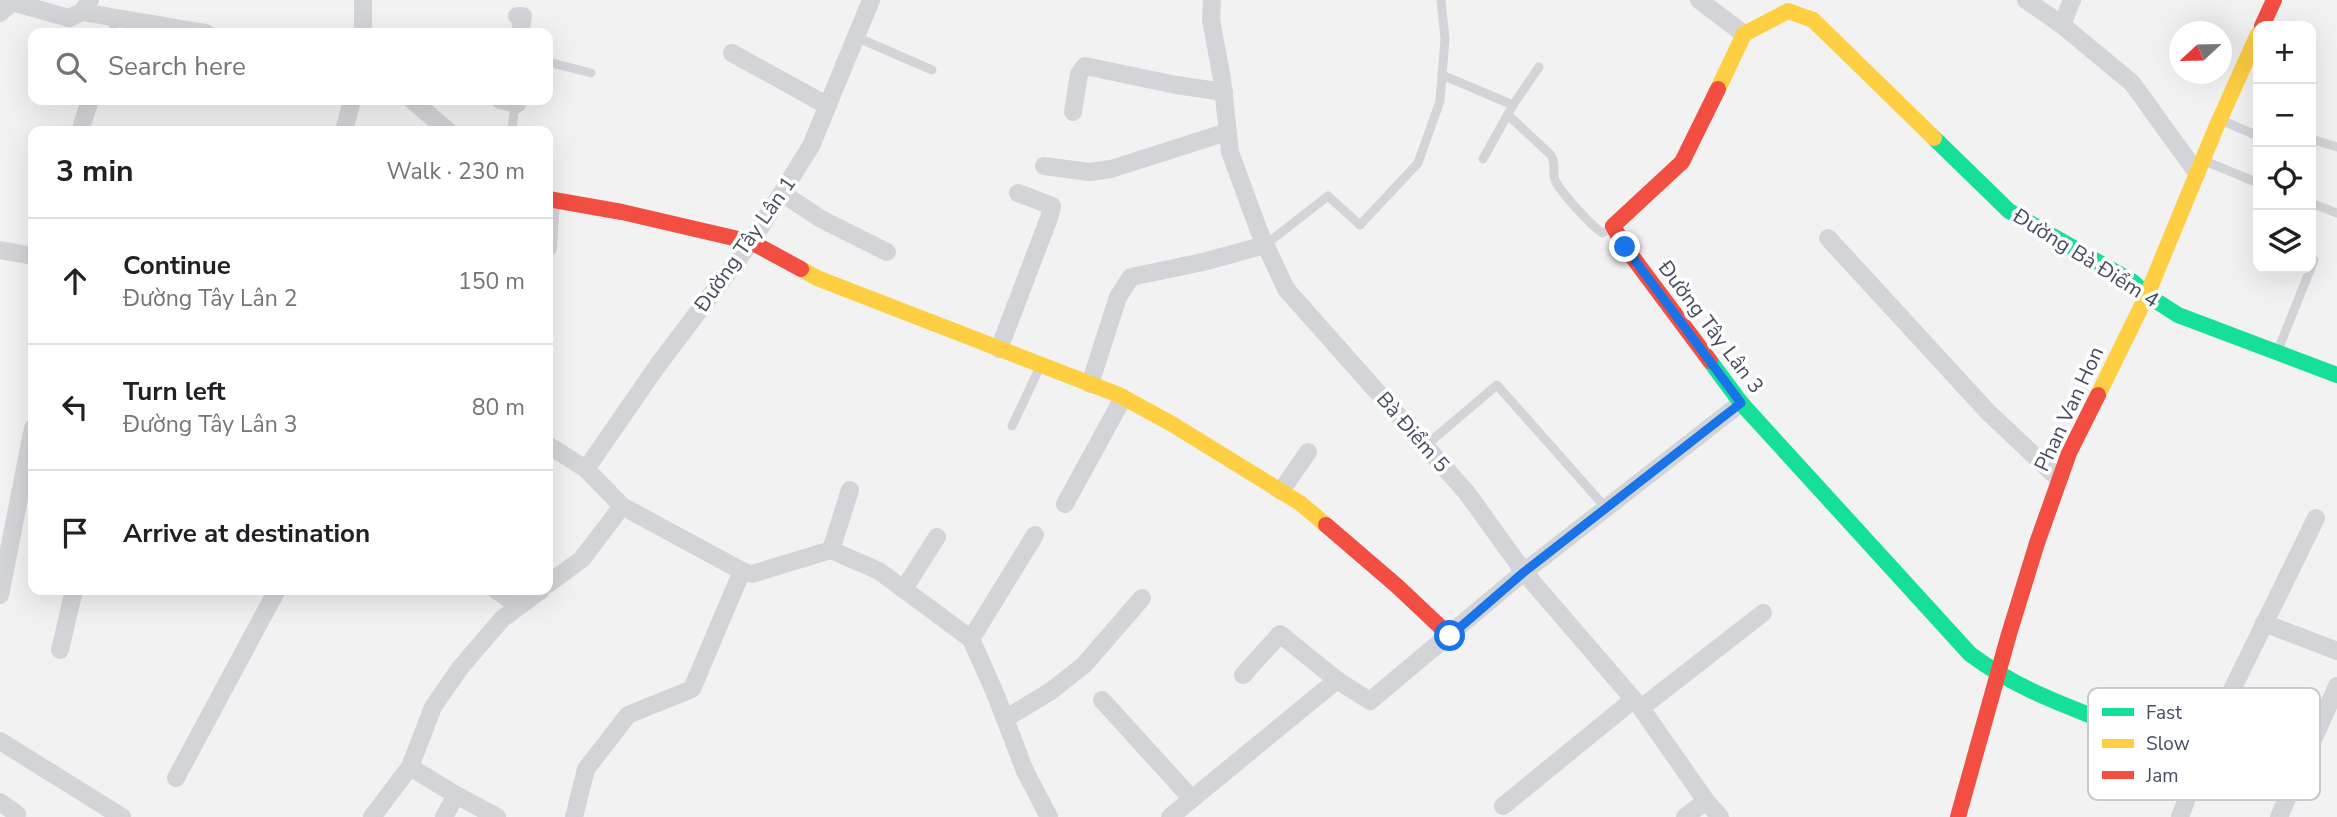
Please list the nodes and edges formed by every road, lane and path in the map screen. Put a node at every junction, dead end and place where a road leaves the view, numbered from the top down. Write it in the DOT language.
graph roads {
  1 [pos="363,0"];
  2 [pos="871,0"];
  3 [pos="1212,0"];
  4 [pos="1441,0"];
  5 [pos="1699,0"];
  6 [pos="2026,0"];
  7 [pos="2072,0"];
  8 [pos="2274,0"];
  9 [pos="1791,6"];
  10 [pos="0,13"];
  11 [pos="79,16"];
  12 [pos="2264,21"];
  13 [pos="113,25"];
  14 [pos="2062,25"];
  15 [pos="148,28"];
  16 [pos="363,28"];
  17 [pos="1744,34"];
  18 [pos="856,37"];
  19 [pos="2253,45"];
  20 [pos="732,53"];
  21 [pos="553,63"];
  22 [pos="1539,67"];
  23 [pos="932,70"];
  24 [pos="591,73"];
  25 [pos="1442,75"];
  26 [pos="1224,92"];
  27 [pos="88,105"];
  28 [pos="351,105"];
  29 [pos="418,105"];
  30 [pos="511,105"];
  31 [pos="1513,105"];
  32 [pos="828,106"];
  33 [pos="1073,112"];
  34 [pos="1508,115"];
  35 [pos="2220,119"];
  36 [pos="82,125"];
  37 [pos="346,126"];
  38 [pos="442,126"];
  39 [pos="512,126"];
  40 [pos="1227,132"];
  41 [pos="2253,134"];
  42 [pos="2316,141"];
  43 [pos="2337,148"];
  44 [pos="1483,159"];
  45 [pos="1044,166"];
  46 [pos="2200,166"];
  47 [pos="2253,182"];
  48 [pos="782,193"];
  49 [pos="1018,193"];
  50 [pos="553,200"];
  51 [pos="2316,205"];
  52 [pos="2337,214"];
  53 [pos="1613,226"];
  54 [pos="1828,238"];
  55 [pos="751,242"];
  56 [pos="1265,245"];
  57 [pos="0,250"];
  58 [pos="887,251"];
  59 [pos="28,255"];
  60 [pos="2309,273"];
  61 [pos="2147,295"];
  62 [pos="999,349"];
  63 [pos="2277,351"];
  64 [pos="1041,365"];
  65 [pos="2337,375"];
  66 [pos="1090,384"];
  67 [pos="1123,398"];
  68 [pos="1741,403"];
  69 [pos="1012,426"];
  70 [pos="1425,446"];
  71 [pos="553,448"];
  72 [pos="1308,452"];
  73 [pos="586,469"];
  74 [pos="2059,479"];
  75 [pos="850,490"];
  76 [pos="28,491"];
  77 [pos="1281,491"];
  78 [pos="1065,504"];
  79 [pos="622,506"];
  80 [pos="1606,508"];
  81 [pos="2316,518"];
  82 [pos="1035,535"];
  83 [pos="937,537"];
  84 [pos="831,550"];
  85 [pos="743,571"];
  86 [pos="1524,572"];
  87 [pos="553,580"];
  88 [pos="904,589"];
  89 [pos="0,595"];
  90 [pos="73,595"];
  91 [pos="274,595"];
  92 [pos="503,595"];
  93 [pos="534,595"];
  94 [pos="1142,598"];
  95 [pos="519,606"];
  96 [pos="1763,613"];
  97 [pos="2264,623"];
  98 [pos="1450,636"];
  99 [pos="971,639"];
  100 [pos="60,650"];
  101 [pos="2337,650"];
  102 [pos="1997,674"];
  103 [pos="1243,675"];
  104 [pos="1338,680"];
  105 [pos="2337,686"];
  106 [pos="2233,688"];
  107 [pos="1102,700"];
  108 [pos="1637,704"];
  109 [pos="2088,715"];
  110 [pos="1005,719"];
  111 [pos="2320,724"];
  112 [pos="0,741"];
  113 [pos="410,767"];
  114 [pos="176,778"];
  115 [pos="456,795"];
  116 [pos="1192,799"];
  117 [pos="2186,800"];
  118 [pos="2286,800"];
  119 [pos="0,802"];
  120 [pos="1706,802"];
  121 [pos="1503,806"];
  122 [pos="17,814"];
  123 [pos="122,817"];
  124 [pos="372,817"];
  125 [pos="444,817"];
  126 [pos="497,817"];
  127 [pos="574,817"];
  128 [pos="1049,817"];
  129 [pos="1170,817"];
  130 [pos="1685,817"];
  131 [pos="1720,817"];
  132 [pos="1958,817"];
  133 [pos="2180,817"];
  134 [pos="2278,817"];
  1 -- 16 [label="street"];
  2 -- 18 [label="street, Đường Tây Lân 1"];
  3 -- 26 [label="street, Bà Điểm 5"];
  4 -- 25 [label="lane"];
  5 -- 17 [label="street"];
  6 -- 14 [label="street"];
  7 -- 14 [label="street"];
  8 -- 12 [label="street"];
  9 -- 17 [label="street"];
  9 -- 61 [label="street, Đường Bà Điểm 4"];
  10 -- 11 [label="street"];
  11 -- 13 [label="street"];
  13 -- 15 [label="street"];
  14 -- 46 [label="street"];
  17 -- 53 [label="street"];
  18 -- 23 [label="lane"];
  18 -- 32 [label="street, Đường Tây Lân 1"];
  19 -- 35 [label="street, Phan Van Hon"];
  20 -- 32 [label="street"];
  21 -- 24 [label="lane"];
  22 -- 31 [label="lane"];
  25 -- 31 [label="lane"];
  25 -- 56 [label="lane"];
  26 -- 33 [label="street"];
  26 -- 40 [label="street, Bà Điểm 5"];
  27 -- 36 [label="street"];
  28 -- 37 [label="street"];
  29 -- 38 [label="street"];
  30 -- 39 [label="lane"];
  31 -- 34 [label="lane"];
  32 -- 48 [label="street, Đường Tây Lân 1"];
  34 -- 44 [label="lane"];
  34 -- 53 [label="lane"];
  35 -- 41 [label="lane"];
  35 -- 46 [label="street, Phan Van Hon"];
  40 -- 45 [label="street"];
  40 -- 56 [label="street, Bà Điểm 5"];
  42 -- 43 [label="lane"];
  46 -- 47 [label="lane"];
  46 -- 61 [label="street, Phan Van Hon"];
  48 -- 55 [label="street, Đường Tây Lân 1"];
  48 -- 58 [label="street"];
  49 -- 62 [label="street"];
  50 -- 55 [label="street"];
  51 -- 52 [label="lane"];
  53 -- 68 [label="street, Đường Tây Lân 3"];
  54 -- 74 [label="street"];
  55 -- 62 [label="street"];
  55 -- 73 [label="street, Đường Tây Lân 1"];
  56 -- 66 [label="street"];
  56 -- 70 [label="street, Bà Điểm 5"];
  57 -- 59 [label="street"];
  60 -- 63 [label="lane"];
  61 -- 63 [label="street, Đường Bà Điểm 4"];
  61 -- 74 [label="street, Phan Van Hon"];
  62 -- 64 [label="street"];
  63 -- 65 [label="street, Đường Bà Điểm 4"];
  64 -- 66 [label="street"];
  64 -- 69 [label="lane"];
  66 -- 67 [label="street"];
  67 -- 77 [label="street"];
  67 -- 78 [label="street"];
  68 -- 80 [label="street"];
  68 -- 102 [label="street, Đường Tây Lân 3"];
  70 -- 80 [label="lane"];
  70 -- 86 [label="street, Bà Điểm 5"];
  71 -- 73 [label="street"];
  72 -- 77 [label="street"];
  73 -- 79 [label="street"];
  74 -- 102 [label="street, Phan Van Hon"];
  75 -- 84 [label="street"];
  76 -- 89 [label="street"];
  77 -- 98 [label="street"];
  79 -- 85 [label="street"];
  79 -- 87 [label="street"];
  80 -- 86 [label="street"];
  81 -- 97 [label="street"];
  82 -- 99 [label="street"];
  83 -- 88 [label="street"];
  84 -- 85 [label="street"];
  84 -- 88 [label="street"];
  85 -- 127 [label="street"];
  86 -- 98 [label="street"];
  86 -- 108 [label="street, Bà Điểm 5"];
  88 -- 99 [label="street"];
  90 -- 100 [label="street"];
  91 -- 114 [label="street"];
  92 -- 95 [label="street"];
  93 -- 95 [label="street"];
  94 -- 110 [label="street"];
  95 -- 113 [label="street"];
  96 -- 108 [label="street"];
  97 -- 101 [label="street"];
  97 -- 106 [label="street"];
  98 -- 104 [label="street"];
  99 -- 110 [label="street"];
  102 -- 109 [label="street, Đường Tây Lân 3"];
  102 -- 132 [label="street, Phan Van Hon"];
  103 -- 104 [label="street"];
  104 -- 116 [label="street"];
  105 -- 111 [label="street"];
  107 -- 116 [label="street"];
  108 -- 120 [label="street, Bà Điểm 5"];
  108 -- 121 [label="street"];
  110 -- 128 [label="street"];
  112 -- 123 [label="street"];
  113 -- 115 [label="street"];
  113 -- 124 [label="street"];
  115 -- 125 [label="street"];
  115 -- 126 [label="street"];
  116 -- 129 [label="street"];
  117 -- 133 [label="street"];
  118 -- 134 [label="street"];
  119 -- 122 [label="street"];
  120 -- 130 [label="street"];
  120 -- 131 [label="street, Bà Điểm 5"];
}
